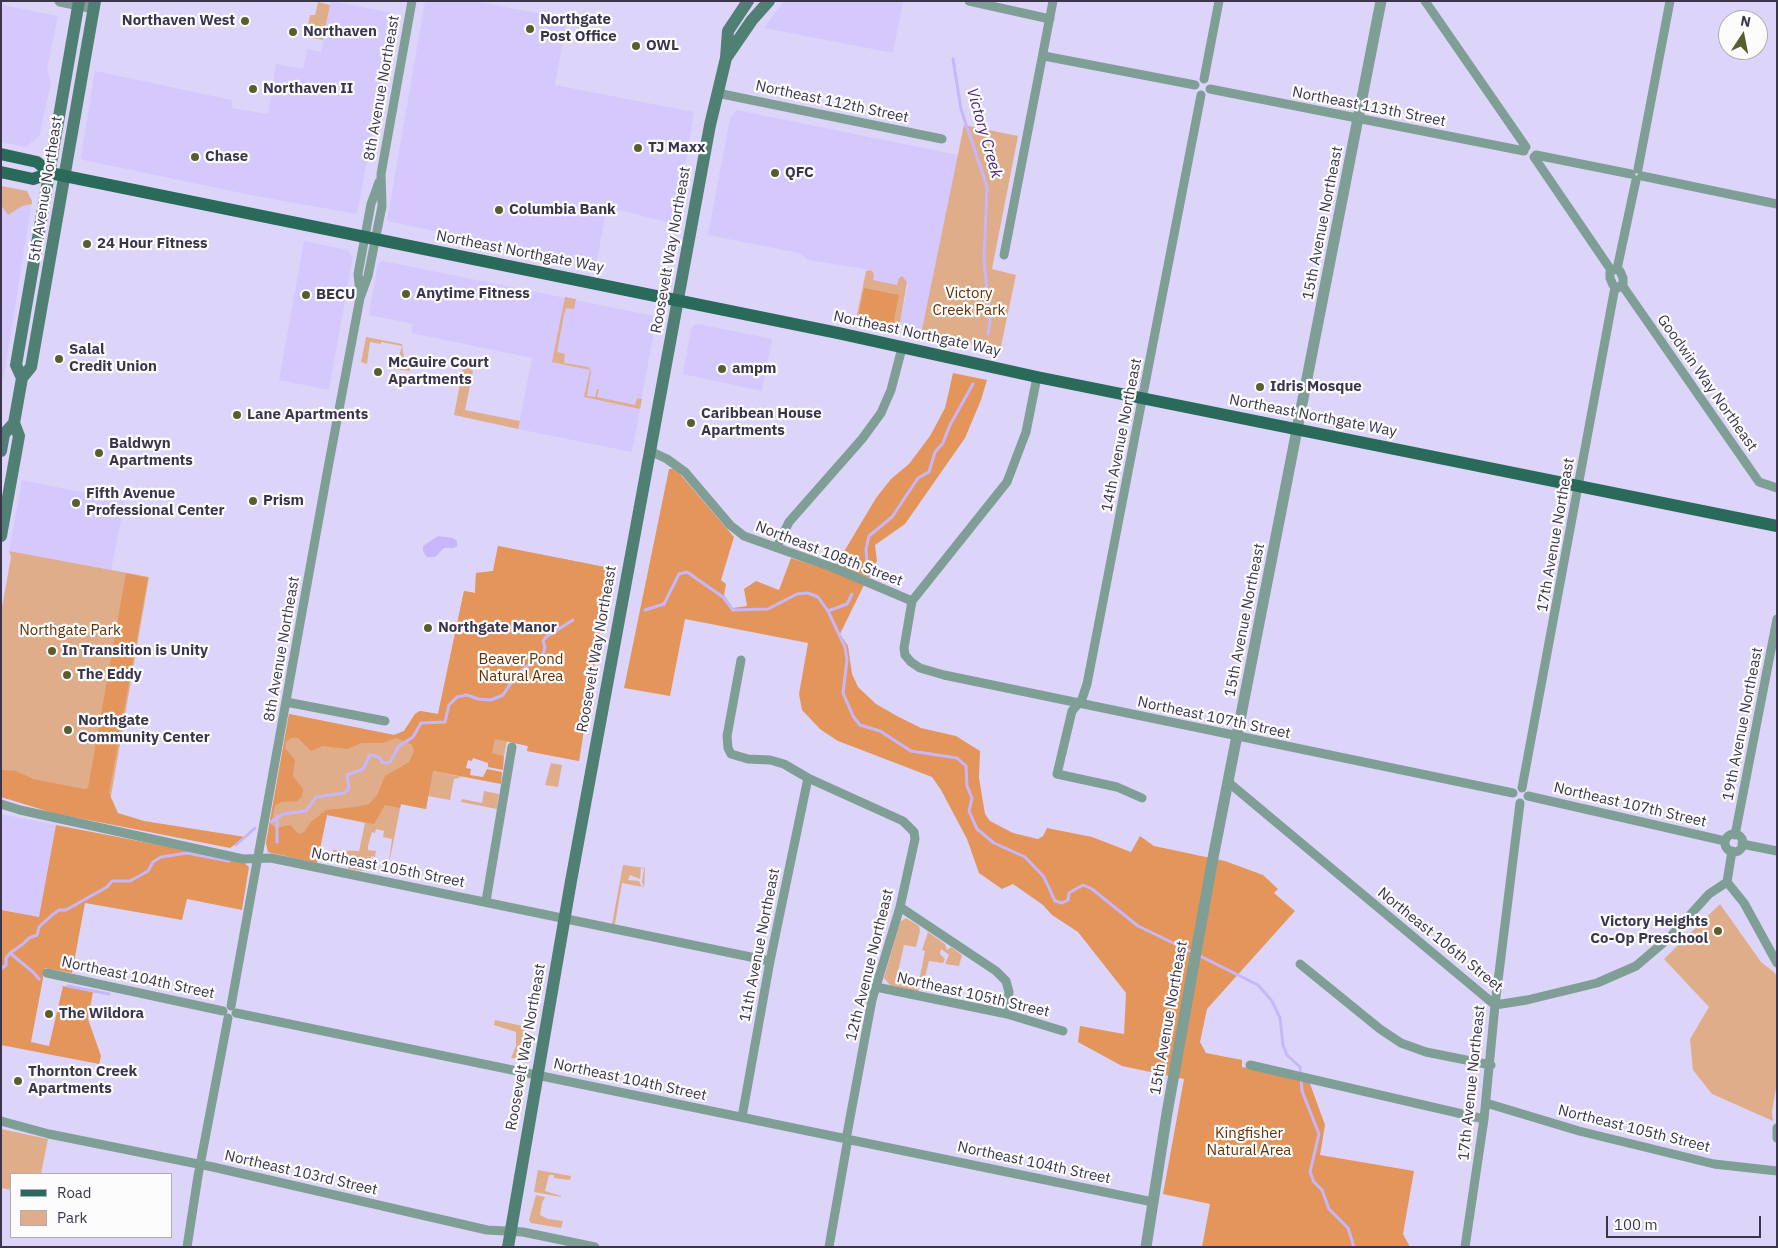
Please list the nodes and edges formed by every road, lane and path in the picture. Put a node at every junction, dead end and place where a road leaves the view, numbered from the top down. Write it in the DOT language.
graph roads {
  1 [pos="60,1"];
  2 [pos="412,1"];
  3 [pos="769,1"];
  4 [pos="969,1"];
  5 [pos="1053,1"];
  6 [pos="1219,1"];
  7 [pos="1381,1"];
  8 [pos="1425,1"];
  9 [pos="1670,1"];
  10 [pos="79,3"];
  11 [pos="747,3"];
  12 [pos="94,5"];
  13 [pos="1050,19"];
  14 [pos="752,20"];
  15 [pos="1044,56"];
  16 [pos="726,58"];
  17 [pos="1204,79"];
  18 [pos="1194,85"];
  19 [pos="1210,88"];
  20 [pos="717,93"];
  21 [pos="1200,95"];
  22 [pos="1358,120"];
  23 [pos="942,139"];
  24 [pos="1525,149"];
  25 [pos="1,154"];
  26 [pos="1535,156"];
  27 [pos="1,172"];
  28 [pos="50,173"];
  29 [pos="1637,175"];
  30 [pos="66,176"];
  31 [pos="1777,204"];
  32 [pos="370,238"];
  33 [pos="1004,255"];
  34 [pos="1614,269"];
  35 [pos="1618,286"];
  36 [pos="678,301"];
  37 [pos="902,348"];
  38 [pos="1037,377"];
  39 [pos="22,378"];
  40 [pos="1143,398"];
  41 [pos="14,423"];
  42 [pos="1298,429"];
  43 [pos="1,451"];
  44 [pos="650,451"];
  45 [pos="1578,486"];
  46 [pos="1777,488"];
  47 [pos="1777,526"];
  48 [pos="1,536"];
  49 [pos="776,547"];
  50 [pos="912,601"];
  51 [pos="1777,619"];
  52 [pos="741,660"];
  53 [pos="286,702"];
  54 [pos="1078,704"];
  55 [pos="385,721"];
  56 [pos="1237,738"];
  57 [pos="512,747"];
  58 [pos="808,778"];
  59 [pos="1228,782"];
  60 [pos="1522,788"];
  61 [pos="1513,793"];
  62 [pos="1528,796"];
  63 [pos="1142,798"];
  64 [pos="1520,803"];
  65 [pos="1,804"];
  66 [pos="1735,834"];
  67 [pos="1726,841"];
  68 [pos="1742,844"];
  69 [pos="1732,851"];
  70 [pos="1777,851"];
  71 [pos="257,859"];
  72 [pos="1727,882"];
  73 [pos="486,902"];
  74 [pos="900,907"];
  75 [pos="565,920"];
  76 [pos="770,961"];
  77 [pos="1777,963"];
  78 [pos="1300,964"];
  79 [pos="47,973"];
  80 [pos="876,987"];
  81 [pos="1495,1004"];
  82 [pos="230,1012"];
  83 [pos="1007,1014"];
  84 [pos="1062,1031"];
  85 [pos="1250,1065"];
  86 [pos="1491,1065"];
  87 [pos="538,1074"];
  88 [pos="1486,1102"];
  89 [pos="742,1117"];
  90 [pos="1484,1119"];
  91 [pos="1,1121"];
  92 [pos="1777,1128"];
  93 [pos="1777,1138"];
  94 [pos="847,1139"];
  95 [pos="201,1164"];
  96 [pos="1777,1171"];
  97 [pos="1153,1202"];
  98 [pos="511,1232"];
  99 [pos="187,1247"];
  100 [pos="508,1247"];
  101 [pos="595,1247"];
  102 [pos="829,1247"];
  103 [pos="1146,1247"];
  104 [pos="1466,1247"];
  1 -- 10 [label="street"];
  2 -- 32 [label="street, 8th Avenue Northeast"];
  3 -- 14 [label="main road"];
  4 -- 13 [label="street"];
  5 -- 13 [label="street"];
  6 -- 17 [label="street"];
  7 -- 22 [label="street, 15th Avenue Northeast"];
  8 -- 24 [label="street"];
  9 -- 29 [label="street"];
  10 -- 12 [label="street"];
  10 -- 28 [label="main road, 5th Avenue Northeast"];
  11 -- 14 [label="street, Roosevelt Way Northeast"];
  11 -- 16 [label="main road, Roosevelt Way Northeast"];
  12 -- 30 [label="main road, 5th Avenue Northeast"];
  13 -- 15 [label="street"];
  14 -- 16 [label="main road, Roosevelt Way Northeast"];
  15 -- 18 [label="street"];
  15 -- 33 [label="street"];
  16 -- 20 [label="main road, Roosevelt Way Northeast"];
  17 -- 18 [label="street"];
  17 -- 19 [label="street"];
  18 -- 21 [label="street"];
  19 -- 21 [label="street"];
  19 -- 22 [label="street, Northeast 113th Street"];
  20 -- 23 [label="street, Northeast 112th Street"];
  20 -- 36 [label="main road, Roosevelt Way Northeast"];
  21 -- 40 [label="street, 14th Avenue Northeast"];
  22 -- 24 [label="street, Northeast 113th Street"];
  22 -- 42 [label="street, 15th Avenue Northeast"];
  24 -- 26 [label="street"];
  25 -- 28 [label="main road, Northeast Northgate Way"];
  26 -- 29 [label="street"];
  26 -- 34 [label="street"];
  27 -- 28 [label="main road, Northeast Northgate Way"];
  28 -- 30 [label="main road, Northeast Northgate Way"];
  28 -- 39 [label="main road, 5th Avenue Northeast"];
  29 -- 31 [label="street"];
  29 -- 34 [label="street"];
  30 -- 32 [label="main road, Northeast Northgate Way"];
  30 -- 39 [label="main road, 5th Avenue Northeast"];
  32 -- 36 [label="main road, Northeast Northgate Way"];
  32 -- 53 [label="street, 8th Avenue Northeast"];
  34 -- 35 [label="street"];
  35 -- 45 [label="street, 17th Avenue Northeast"];
  35 -- 46 [label="street, Goodwin Way Northeast"];
  36 -- 37 [label="main road, Northeast Northgate Way"];
  36 -- 44 [label="main road, Roosevelt Way Northeast"];
  37 -- 38 [label="main road, Northeast Northgate Way"];
  37 -- 49 [label="street"];
  38 -- 40 [label="main road, Northeast Northgate Way"];
  38 -- 50 [label="street"];
  39 -- 41 [label="main road, 5th Avenue Northeast"];
  40 -- 42 [label="main road, Northeast Northgate Way"];
  40 -- 54 [label="street, 14th Avenue Northeast"];
  41 -- 43 [label="main road, 5th Avenue Northeast"];
  41 -- 48 [label="main road, 5th Avenue Northeast"];
  42 -- 45 [label="main road, Northeast Northgate Way"];
  42 -- 56 [label="street, 15th Avenue Northeast"];
  44 -- 49 [label="street, Northeast 108th Street"];
  44 -- 75 [label="main road, Roosevelt Way Northeast"];
  45 -- 47 [label="main road, Northeast Northgate Way"];
  45 -- 60 [label="street, 17th Avenue Northeast"];
  49 -- 50 [label="street, Northeast 108th Street"];
  50 -- 54 [label="street, Northeast 107th Street"];
  51 -- 66 [label="street, 19th Avenue Northeast"];
  52 -- 58 [label="street"];
  53 -- 55 [label="street"];
  53 -- 71 [label="street, 8th Avenue Northeast"];
  54 -- 56 [label="street, Northeast 107th Street"];
  54 -- 63 [label="street, 14th Avenue Northeast"];
  56 -- 59 [label="street, 15th Avenue Northeast"];
  56 -- 61 [label="street, Northeast 107th Street"];
  57 -- 73 [label="street"];
  58 -- 74 [label="street, 12th Avenue Northeast"];
  58 -- 76 [label="street, 11th Avenue Northeast"];
  59 -- 81 [label="street, Northeast 106th Street"];
  59 -- 97 [label="street, 15th Avenue Northeast"];
  60 -- 61 [label="street"];
  60 -- 62 [label="street"];
  61 -- 64 [label="street"];
  62 -- 64 [label="street"];
  62 -- 67 [label="street, Northeast 107th Street"];
  64 -- 81 [label="street, 17th Avenue Northeast"];
  65 -- 71 [label="street, Northeast 105th Street"];
  66 -- 67 [label="street"];
  66 -- 68 [label="street"];
  67 -- 69 [label="street"];
  68 -- 69 [label="street"];
  68 -- 70 [label="street"];
  69 -- 72 [label="street"];
  71 -- 73 [label="street, Northeast 105th Street"];
  71 -- 82 [label="street, 8th Avenue Northeast"];
  72 -- 77 [label="street"];
  72 -- 81 [label="street, Northeast 106th Street"];
  73 -- 75 [label="street, Northeast 105th Street"];
  74 -- 80 [label="street, 12th Avenue Northeast"];
  74 -- 83 [label="street"];
  75 -- 76 [label="street, Northeast 105th Street"];
  75 -- 87 [label="main road, Roosevelt Way Northeast"];
  76 -- 89 [label="street, 11th Avenue Northeast"];
  78 -- 86 [label="street"];
  79 -- 82 [label="street, Northeast 104th Street"];
  80 -- 83 [label="street, Northeast 105th Street"];
  80 -- 94 [label="street, 12th Avenue Northeast"];
  81 -- 86 [label="street, 17th Avenue Northeast"];
  82 -- 87 [label="street, Northeast 104th Street"];
  82 -- 95 [label="street, 8th Avenue Northeast"];
  83 -- 84 [label="street, Northeast 105th Street"];
  85 -- 90 [label="street"];
  86 -- 88 [label="street, 17th Avenue Northeast"];
  87 -- 89 [label="street, Northeast 104th Street"];
  87 -- 98 [label="main road, Roosevelt Way Northeast"];
  88 -- 90 [label="street, 17th Avenue Northeast"];
  88 -- 96 [label="street, Northeast 105th Street"];
  89 -- 94 [label="street, Northeast 104th Street"];
  90 -- 104 [label="street, 17th Avenue Northeast"];
  91 -- 95 [label="street, Northeast 103rd Street"];
  92 -- 93 [label="street"];
  94 -- 97 [label="street, Northeast 104th Street"];
  94 -- 102 [label="street, 12th Avenue Northeast"];
  95 -- 98 [label="street, Northeast 103rd Street"];
  95 -- 99 [label="street, 8th Avenue Northeast"];
  97 -- 103 [label="street, 15th Avenue Northeast"];
  98 -- 100 [label="main road, Roosevelt Way Northeast"];
  98 -- 101 [label="street, Northeast 103rd Street"];
}
